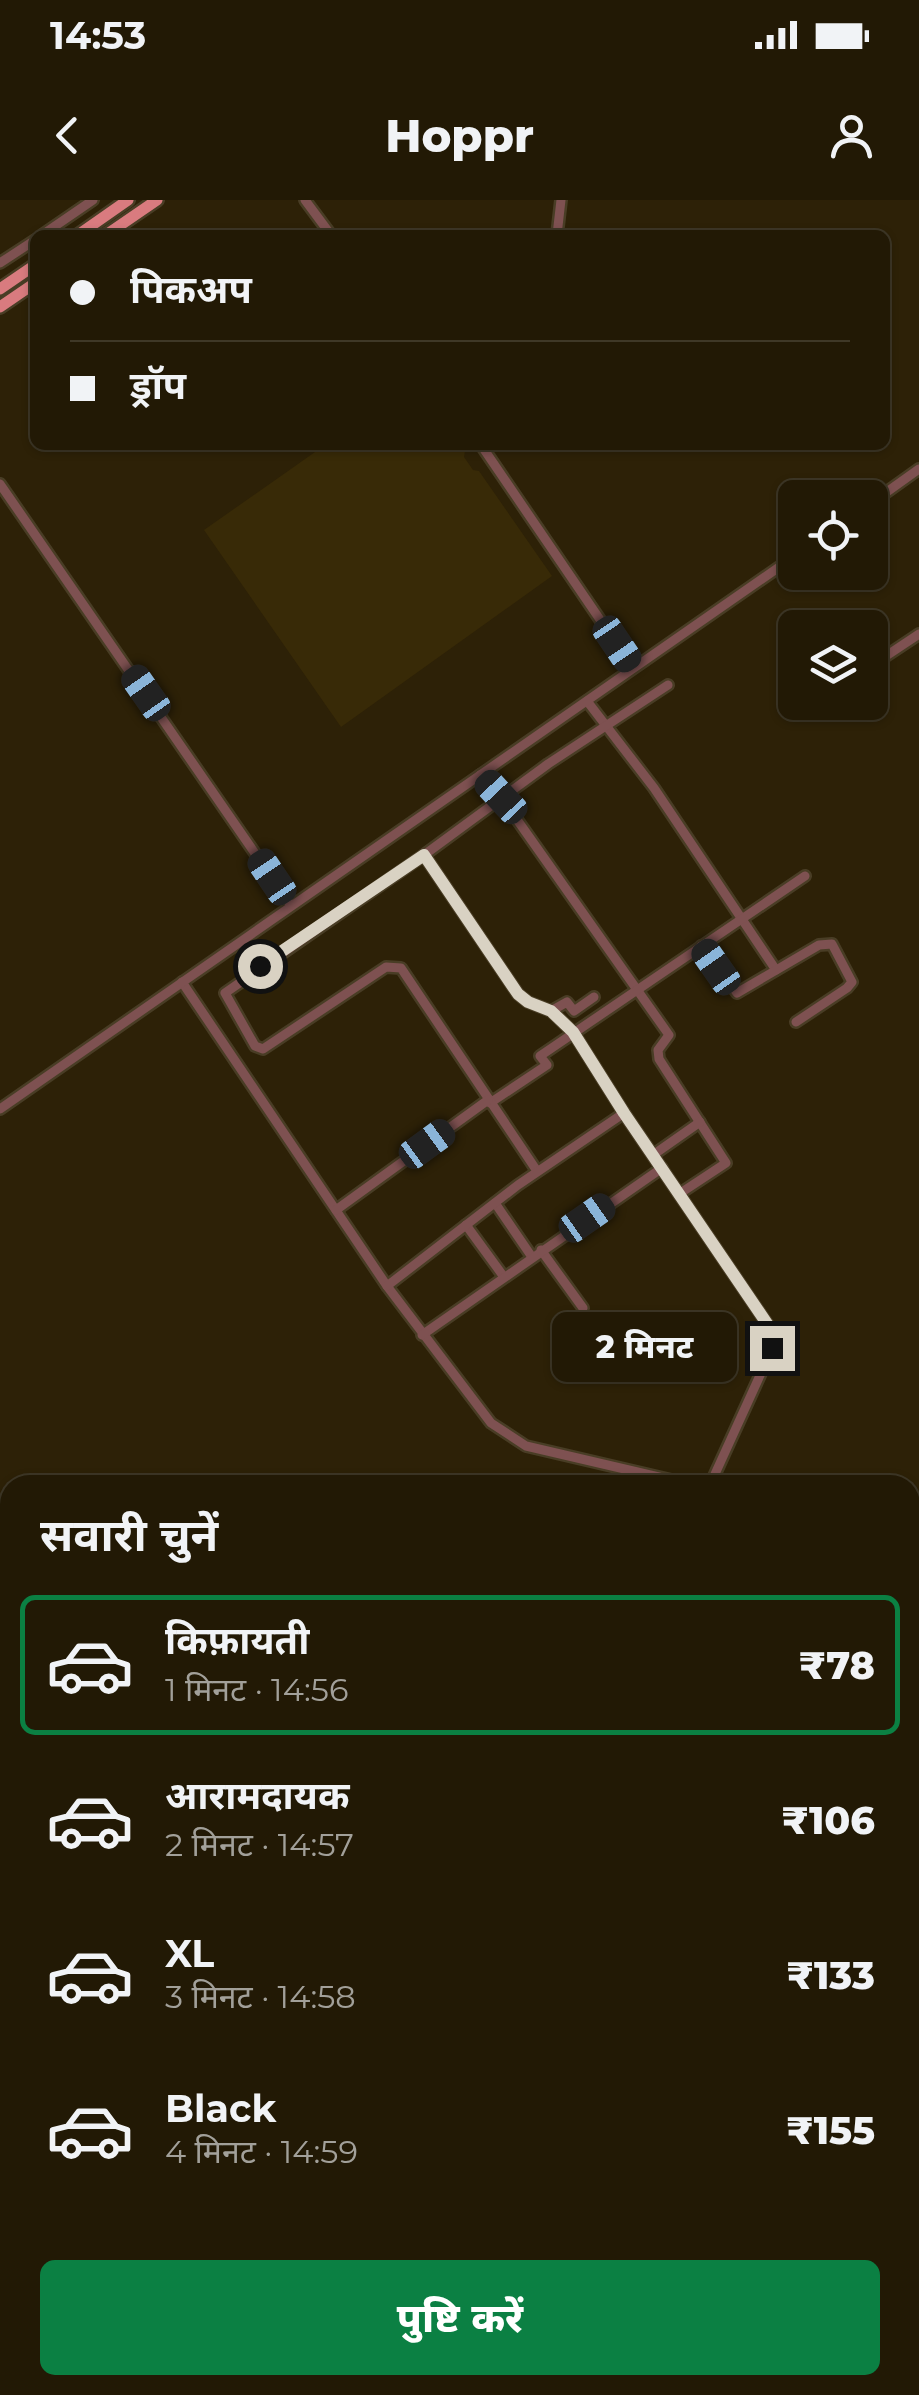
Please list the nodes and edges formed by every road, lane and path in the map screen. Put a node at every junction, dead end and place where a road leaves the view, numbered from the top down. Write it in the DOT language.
graph roads {
  1 [pos="93,200"];
  2 [pos="128,200"];
  3 [pos="157,200"];
  4 [pos="305,200"];
  5 [pos="561,200"];
  6 [pos="49,230"];
  7 [pos="85,230"];
  8 [pos="113,230"];
  9 [pos="326,230"];
  10 [pos="558,230"];
  11 [pos="30,243"];
  12 [pos="0,264"];
  13 [pos="30,268"];
  14 [pos="30,286"];
  15 [pos="0,289"];
  16 [pos="0,307"];
  17 [pos="485,450"];
  18 [pos="492,450"];
  19 [pos="490,457"];
  20 [pos="919,469"];
  21 [pos="0,484"];
  22 [pos="888,491"];
  23 [pos="778,568"];
  24 [pos="919,634"];
  25 [pos="888,654"];
  26 [pos="633,668"];
  27 [pos="668,686"];
  28 [pos="587,701"];
  29 [pos="607,724"];
  30 [pos="480,775"];
  31 [pos="501,797"];
  32 [pos="424,855"];
  33 [pos="805,876"];
  34 [pos="290,904"];
  35 [pos="741,919"];
  36 [pos="702,946"];
  37 [pos="776,970"];
  38 [pos="182,982"];
  39 [pos="636,988"];
  40 [pos="594,997"];
  41 [pos="551,1011"];
  42 [pos="796,1022"];
  43 [pos="573,1032"];
  44 [pos="489,1101"];
  45 [pos="0,1108"];
  46 [pos="624,1113"];
  47 [pos="700,1122"];
  48 [pos="653,1155"];
  49 [pos="662,1168"];
  50 [pos="537,1172"];
  51 [pos="679,1194"];
  52 [pos="495,1202"];
  53 [pos="336,1210"];
  54 [pos="466,1226"];
  55 [pos="541,1250"];
  56 [pos="532,1257"];
  57 [pos="504,1277"];
  58 [pos="387,1286"];
  59 [pos="582,1308"];
  60 [pos="422,1334"];
  61 [pos="628,1475"];
  62 [pos="715,1475"];
  1 -- 6 [label="street"];
  2 -- 7 [label="main road"];
  3 -- 8 [label="main road"];
  4 -- 9 [label="street"];
  5 -- 10 [label="street"];
  11 -- 12 [label="street"];
  13 -- 15 [label="main road"];
  14 -- 16 [label="main road"];
  17 -- 19 [label="street"];
  18 -- 19 [label="street"];
  19 -- 26 [label="street"];
  20 -- 22 [label="street"];
  21 -- 34 [label="street"];
  23 -- 26 [label="street"];
  24 -- 25 [label="street"];
  26 -- 28 [label="street"];
  27 -- 29 [label="street"];
  28 -- 29 [label="street"];
  28 -- 30 [label="street"];
  29 -- 31 [label="street"];
  29 -- 35 [label="street"];
  30 -- 31 [label="street"];
  30 -- 34 [label="street"];
  31 -- 32 [label="street"];
  31 -- 39 [label="street"];
  32 -- 41 [label="street"];
  32 -- 44 [label="street"];
  33 -- 35 [label="street"];
  34 -- 38 [label="street"];
  35 -- 36 [label="street"];
  35 -- 37 [label="street"];
  36 -- 37 [label="street"];
  36 -- 39 [label="street"];
  37 -- 42 [label="street"];
  38 -- 45 [label="street"];
  38 -- 53 [label="street"];
  39 -- 43 [label="street"];
  39 -- 47 [label="street"];
  40 -- 41 [label="street"];
  41 -- 43 [label="street"];
  43 -- 44 [label="street"];
  43 -- 46 [label="street"];
  44 -- 50 [label="street"];
  44 -- 53 [label="street"];
  46 -- 48 [label="street"];
  46 -- 50 [label="street"];
  47 -- 48 [label="street"];
  47 -- 51 [label="street"];
  48 -- 49 [label="street"];
  49 -- 51 [label="street"];
  49 -- 55 [label="street"];
  50 -- 52 [label="street"];
  51 -- 62 [label="street"];
  52 -- 54 [label="street"];
  52 -- 56 [label="street"];
  53 -- 58 [label="street"];
  54 -- 57 [label="street"];
  54 -- 58 [label="street"];
  55 -- 56 [label="street"];
  55 -- 59 [label="street"];
  56 -- 57 [label="street"];
  57 -- 60 [label="street"];
  58 -- 60 [label="street"];
  60 -- 61 [label="street"];
}
